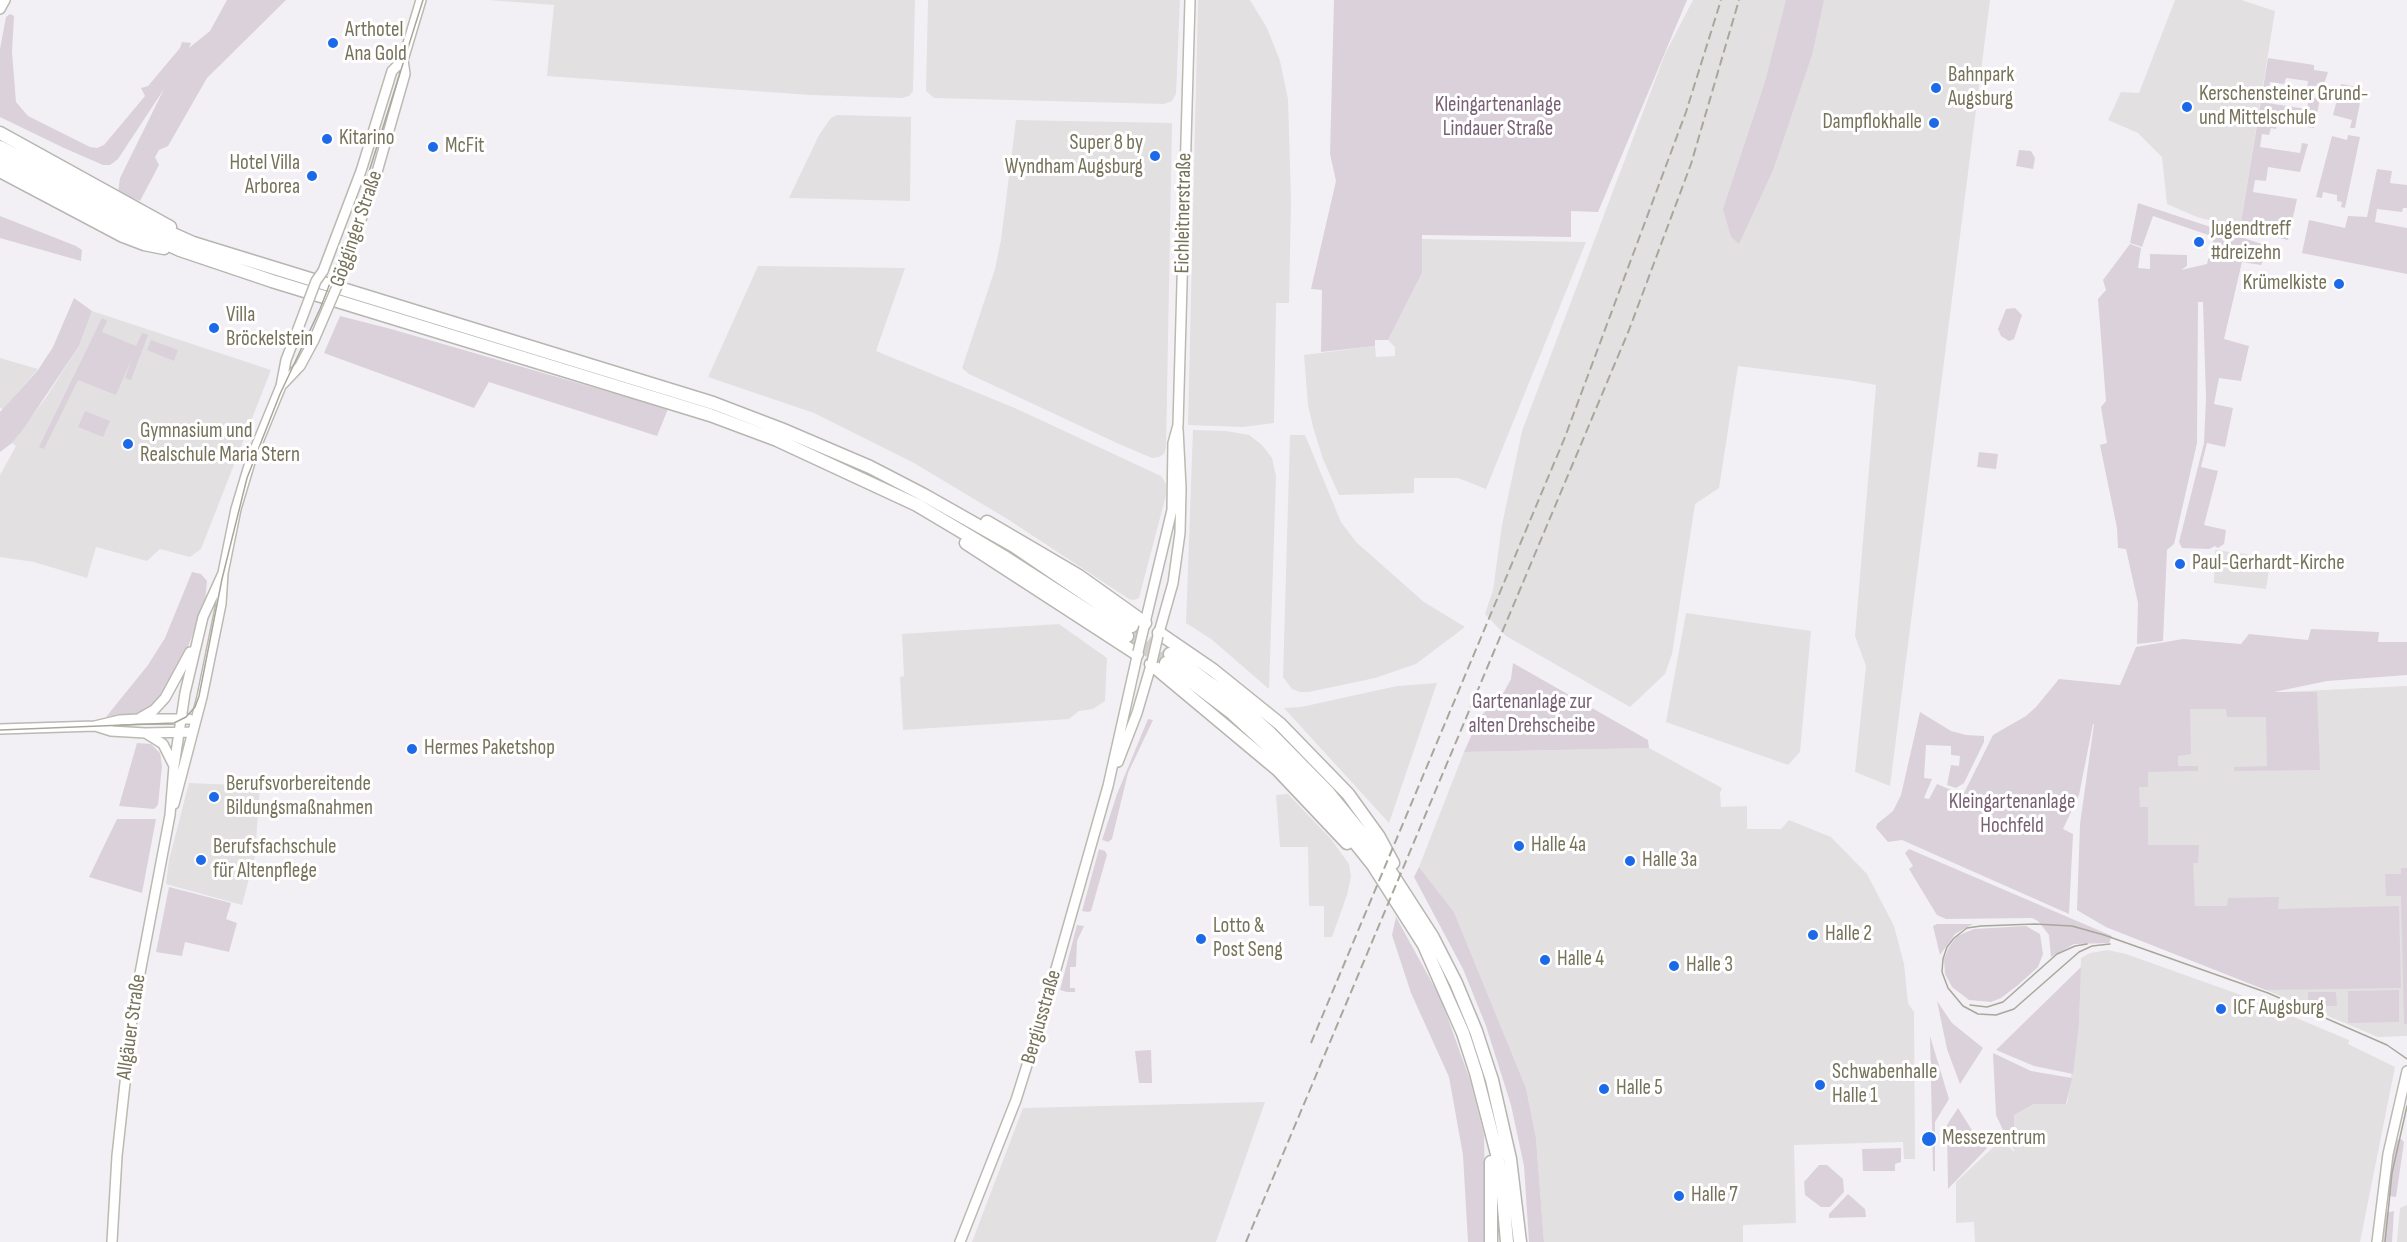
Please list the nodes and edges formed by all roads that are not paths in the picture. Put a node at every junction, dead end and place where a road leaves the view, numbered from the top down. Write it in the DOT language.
graph roads {
  1 [pos="421,0"];
  2 [pos="1190,0"];
  3 [pos="403,60"];
  4 [pos="0,133"];
  5 [pos="0,147"];
  6 [pos="0,159"];
  7 [pos="0,171"];
  8 [pos="193,243"];
  9 [pos="180,250"];
  10 [pos="281,386"];
  11 [pos="1178,426"];
  12 [pos="921,500"];
  13 [pos="223,573"];
  14 [pos="1137,628"];
  15 [pos="1159,635"];
  16 [pos="196,639"];
  17 [pos="1138,653"];
  18 [pos="1168,658"];
  19 [pos="1151,663"];
  20 [pos="139,719"];
  21 [pos="182,719"];
  22 [pos="197,719"];
  23 [pos="95,726"];
  24 [pos="0,729"];
  25 [pos="179,732"];
  26 [pos="193,732"];
  27 [pos="145,734"];
  28 [pos="174,766"];
  29 [pos="1108,786"];
  30 [pos="170,815"];
  31 [pos="1401,895"];
  32 [pos="2407,1071"];
  33 [pos="1491,1127"];
  34 [pos="112,1242"];
  35 [pos="960,1242"];
  36 [pos="1491,1242"];
  37 [pos="1507,1242"];
  38 [pos="1520,1242"];
  39 [pos="2377,1242"];
  1 -- 3 [label="main road, Gögginger Straße"];
  2 -- 11 [label="main road, Eichleitnerstraße"];
  3 -- 10 [label="main road, Gögginger Straße, bridge"];
  3 -- 10 [label="main road, Gögginger Straße, bridge"];
  4 -- 8 [label="highway"];
  5 -- 8 [label="highway"];
  6 -- 9 [label="highway"];
  7 -- 9 [label="highway"];
  8 -- 12 [label="highway"];
  9 -- 12 [label="highway"];
  10 -- 13 [label="main road, Gögginger Straße"];
  11 -- 14 [label="main road, Eichleitnerstraße"];
  11 -- 15 [label="main road, Eichleitnerstraße"];
  12 -- 14 [label="highway"];
  12 -- 14 [label="highway"];
  12 -- 17 [label="highway"];
  13 -- 16 [label="main road, Gögginger Straße"];
  13 -- 22 [label="main road, Gögginger Straße"];
  14 -- 15 [label="main road"];
  14 -- 17 [label="main road, Bergiusstraße, bridge"];
  15 -- 19 [label="main road, Bergiusstraße, bridge"];
  15 -- 31 [label="highway"];
  16 -- 20 [label="main road"];
  16 -- 21 [label="main road, Gögginger Straße"];
  17 -- 19 [label="main road"];
  17 -- 29 [label="main road, Bergiusstraße"];
  18 -- 31 [label="highway"];
  19 -- 29 [label="main road, Bergiusstraße"];
  19 -- 31 [label="highway"];
  20 -- 21 [label="main road"];
  20 -- 23 [label="main road"];
  21 -- 22 [label="main road"];
  21 -- 25 [label="main road, Gögginger Straße"];
  22 -- 26 [label="main road, Gögginger Straße"];
  23 -- 24 [label="main road"];
  23 -- 27 [label="main road"];
  25 -- 26 [label="main road"];
  25 -- 27 [label="main road"];
  25 -- 28 [label="main road, Allgäuer Straße"];
  26 -- 30 [label="main road, Allgäuer Straße"];
  27 -- 28 [label="main road"];
  28 -- 30 [label="main road, Allgäuer Straße"];
  29 -- 35 [label="main road, Bergiusstraße"];
  30 -- 34 [label="main road, Allgäuer Straße"];
  31 -- 33 [label="highway"];
  31 -- 38 [label="highway"];
  32 -- 39 [label="main road"];
  33 -- 36 [label="highway"];
  33 -- 37 [label="highway"];
}
